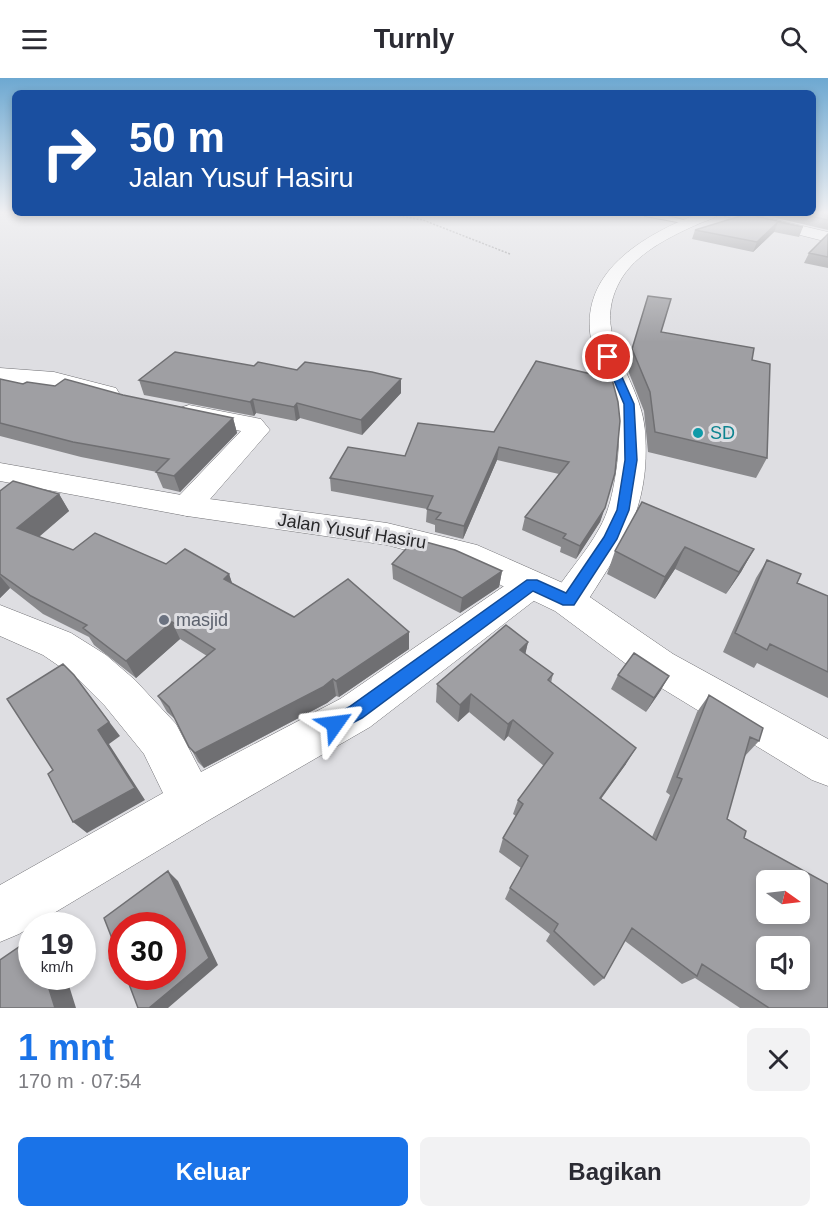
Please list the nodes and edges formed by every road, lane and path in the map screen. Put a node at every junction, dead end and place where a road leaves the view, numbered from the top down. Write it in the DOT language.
graph roads {
  1 [pos="634,255"];
  2 [pos="0,375"];
  3 [pos="131,401"];
  4 [pos="162,408"];
  5 [pos="0,472"];
  6 [pos="187,506"];
  7 [pos="532,584"];
  8 [pos="568,601"];
  9 [pos="0,620"];
  10 [pos="828,764"];
  11 [pos="192,803"];
  12 [pos="0,915"];
  1 -- 8 [label="street"];
  2 -- 3 [label="street"];
  4 -- 6 [label="street"];
  5 -- 6 [label="street, Jalan Yusuf Hasiru"];
  6 -- 7 [label="street, Jalan Yusuf Hasiru"];
  7 -- 8 [label="street, Jalan Yusuf Hasiru"];
  7 -- 11 [label="street"];
  8 -- 10 [label="street, Jalan Yusuf Hasiru"];
  9 -- 11 [label="street"];
  11 -- 12 [label="street"];
}
